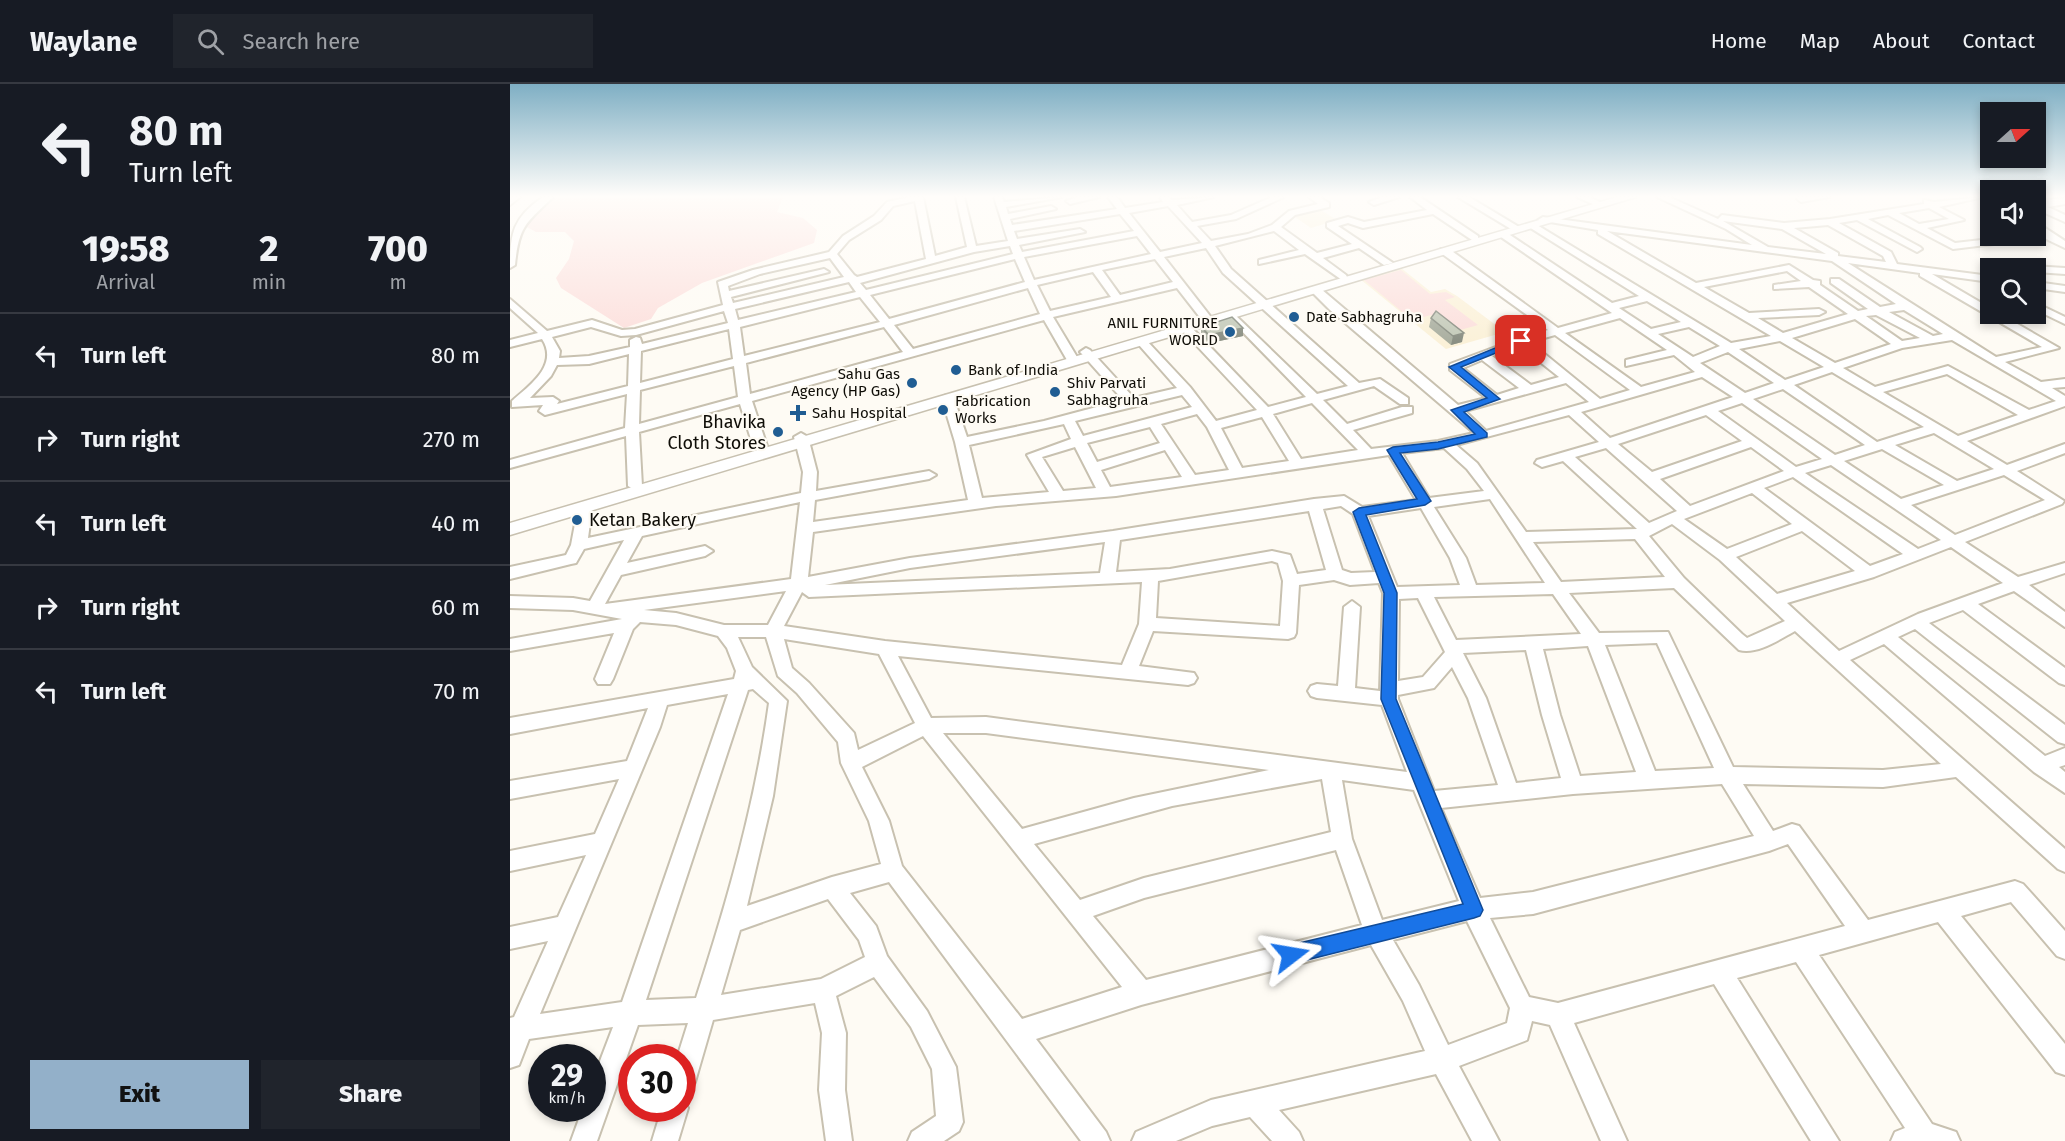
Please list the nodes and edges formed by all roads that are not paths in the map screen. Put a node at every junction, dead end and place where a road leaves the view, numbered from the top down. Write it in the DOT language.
graph roads {
  1 [pos="511,246"];
  2 [pos="837,246"];
  3 [pos="928,246"];
  4 [pos="991,246"];
  5 [pos="1016,246"];
  6 [pos="1068,246"];
  7 [pos="1149,246"];
  8 [pos="1201,246"];
  9 [pos="1210,246"];
  10 [pos="1301,246"];
  11 [pos="1353,246"];
  12 [pos="1362,246"];
  13 [pos="1446,246"];
  14 [pos="1460,246"];
  15 [pos="1529,246"];
  16 [pos="1578,246"];
  17 [pos="1629,246"];
  18 [pos="1741,246"];
  19 [pos="1763,246"];
  20 [pos="1817,246"];
  21 [pos="1873,246"];
  22 [pos="1922,246"];
  23 [pos="1949,246"];
  24 [pos="1926,248"];
  25 [pos="973,249"];
  26 [pos="1769,250"];
  27 [pos="1445,251"];
  28 [pos="832,254"];
  29 [pos="1155,254"];
  30 [pos="1311,254"];
  31 [pos="1887,254"];
  32 [pos="1021,255"];
  33 [pos="931,259"];
  34 [pos="1838,259"];
  35 [pos="1263,262"];
  36 [pos="1388,263"];
  37 [pos="510,265"];
  38 [pos="1893,266"];
  39 [pos="1095,268"];
  40 [pos="1916,269"];
  41 [pos="2046,270"];
  42 [pos="2065,271"];
  43 [pos="824,272"];
  44 [pos="1980,272"];
  45 [pos="1954,274"];
  46 [pos="1342,277"];
  47 [pos="1861,278"];
  48 [pos="1980,278"];
  49 [pos="854,279"];
  50 [pos="1835,281"];
  51 [pos="1179,284"];
  52 [pos="1812,284"];
  53 [pos="1031,285"];
  54 [pos="1695,286"];
  55 [pos="2046,286"];
  56 [pos="1778,287"];
  57 [pos="2065,289"];
  58 [pos="1317,291"];
  59 [pos="865,294"];
  60 [pos="726,295"];
  61 [pos="1650,297"];
  62 [pos="1118,299"];
  63 [pos="510,302"];
  64 [pos="1804,302"];
  65 [pos="1262,304"];
  66 [pos="1906,306"];
  67 [pos="1980,306"];
  68 [pos="1610,307"];
  69 [pos="731,308"];
  70 [pos="2046,308"];
  71 [pos="1878,311"];
  72 [pos="2046,311"];
  73 [pos="1819,312"];
  74 [pos="2065,312"];
  75 [pos="1622,314"];
  76 [pos="1857,314"];
  77 [pos="1045,316"];
  78 [pos="1233,316"];
  79 [pos="1748,317"];
  80 [pos="1206,318"];
  81 [pos="1831,321"];
  82 [pos="2065,321"];
  83 [pos="888,323"];
  84 [pos="1691,323"];
  85 [pos="2012,324"];
  86 [pos="734,325"];
  87 [pos="1186,329"];
  88 [pos="1557,331"];
  89 [pos="636,332"];
  90 [pos="1649,333"];
  91 [pos="548,335"];
  92 [pos="1954,336"];
  93 [pos="1782,337"];
  94 [pos="1930,339"];
  95 [pos="1521,341"];
  96 [pos="1143,343"];
  97 [pos="510,344"];
  98 [pos="1900,345"];
  99 [pos="1729,347"];
  100 [pos="2059,349"];
  101 [pos="636,350"];
  102 [pos="1677,351"];
  103 [pos="910,353"];
  104 [pos="1082,355"];
  105 [pos="1482,355"];
  106 [pos="2065,356"];
  107 [pos="739,360"];
  108 [pos="1994,361"];
  109 [pos="553,362"];
  110 [pos="1692,362"];
  111 [pos="1630,363"];
  112 [pos="1833,367"];
  113 [pos="1704,373"];
  114 [pos="1567,379"];
  115 [pos="2065,383"];
  116 [pos="1784,385"];
  117 [pos="2038,386"];
  118 [pos="1357,387"];
  119 [pos="634,388"];
  120 [pos="1186,390"];
  121 [pos="1530,391"];
  122 [pos="1639,391"];
  123 [pos="1873,391"];
  124 [pos="1311,398"];
  125 [pos="1745,398"];
  126 [pos="948,399"];
  127 [pos="1495,399"];
  128 [pos="745,400"];
  129 [pos="1131,402"];
  130 [pos="2065,402"];
  131 [pos="1598,403"];
  132 [pos="514,405"];
  133 [pos="1200,409"];
  134 [pos="1264,410"];
  135 [pos="1456,410"];
  136 [pos="1572,410"];
  137 [pos="1708,410"];
  138 [pos="2028,415"];
  139 [pos="1068,417"];
  140 [pos="1153,422"];
  141 [pos="1346,425"];
  142 [pos="1213,426"];
  143 [pos="1935,428"];
  144 [pos="632,429"];
  145 [pos="1027,429"];
  146 [pos="1483,435"];
  147 [pos="802,440"];
  148 [pos="1079,441"];
  149 [pos="1956,441"];
  150 [pos="962,442"];
  151 [pos="1752,442"];
  152 [pos="1608,443"];
  153 [pos="1446,444"];
  154 [pos="1168,445"];
  155 [pos="1880,445"];
  156 [pos="2065,448"];
  157 [pos="760,449"];
  158 [pos="1393,450"];
  159 [pos="1368,453"];
  160 [pos="1034,455"];
  161 [pos="1568,457"];
  162 [pos="1831,460"];
  163 [pos="1297,463"];
  164 [pos="1542,463"];
  165 [pos="510,464"];
  166 [pos="1093,468"];
  167 [pos="2006,470"];
  168 [pos="1237,472"];
  169 [pos="1794,472"];
  170 [pos="929,475"];
  171 [pos="1650,478"];
  172 [pos="1191,479"];
  173 [pos="635,486"];
  174 [pos="1956,486"];
  175 [pos="1754,488"];
  176 [pos="1105,491"];
  177 [pos="1494,494"];
  178 [pos="1058,495"];
  179 [pos="807,496"];
  180 [pos="1425,501"];
  181 [pos="2062,502"];
  182 [pos="976,504"];
  183 [pos="1314,504"];
  184 [pos="1899,504"];
  185 [pos="585,508"];
  186 [pos="1359,512"];
  187 [pos="1681,516"];
  188 [pos="510,520"];
  189 [pos="1804,525"];
  190 [pos="805,528"];
  191 [pos="510,529"];
  192 [pos="635,534"];
  193 [pos="1636,534"];
  194 [pos="1113,536"];
  195 [pos="1522,537"];
  196 [pos="1953,541"];
  197 [pos="579,546"];
  198 [pos="705,551"];
  199 [pos="1916,555"];
  200 [pos="1725,556"];
  201 [pos="2064,569"];
  202 [pos="615,571"];
  203 [pos="510,573"];
  204 [pos="1868,573"];
  205 [pos="1335,574"];
  206 [pos="1150,577"];
  207 [pos="829,578"];
  208 [pos="1107,579"];
  209 [pos="1291,581"];
  210 [pos="1678,582"];
  211 [pos="2016,584"];
  212 [pos="1388,585"];
  213 [pos="796,588"];
  214 [pos="1557,588"];
  215 [pos="844,589"];
  216 [pos="1470,591"];
  217 [pos="1423,592"];
  218 [pos="510,602"];
  219 [pos="1775,602"];
  220 [pos="1965,603"];
  221 [pos="1352,607"];
  222 [pos="598,609"];
  223 [pos="636,615"];
  224 [pos="2065,621"];
  225 [pos="1797,622"];
  226 [pos="1917,622"];
  227 [pos="1147,624"];
  228 [pos="724,631"];
  229 [pos="773,631"];
  230 [pos="1885,636"];
  231 [pos="1594,639"];
  232 [pos="1533,642"];
  233 [pos="510,645"];
  234 [pos="885,648"];
  235 [pos="1452,650"];
  236 [pos="1837,658"];
  237 [pos="1128,672"];
  238 [pos="1188,678"];
  239 [pos="2065,678"];
  240 [pos="747,679"];
  241 [pos="604,680"];
  242 [pos="1317,691"];
  243 [pos="1346,694"];
  244 [pos="1389,694"];
  245 [pos="659,701"];
  246 [pos="510,726"];
  247 [pos="926,726"];
  248 [pos="2065,736"];
  249 [pos="2065,756"];
  250 [pos="851,763"];
  251 [pos="1277,763"];
  252 [pos="2041,766"];
  253 [pos="1959,768"];
  254 [pos="631,769"];
  255 [pos="1330,770"];
  256 [pos="1728,776"];
  257 [pos="1252,780"];
  258 [pos="1650,780"];
  259 [pos="2065,784"];
  260 [pos="1573,785"];
  261 [pos="510,790"];
  262 [pos="1424,792"];
  263 [pos="1510,792"];
  264 [pos="1342,839"];
  265 [pos="1017,840"];
  266 [pos="600,842"];
  267 [pos="1769,842"];
  268 [pos="2063,858"];
  269 [pos="510,861"];
  270 [pos="893,871"];
  271 [pos="832,887"];
  272 [pos="1474,910"];
  273 [pos="1942,910"];
  274 [pos="1076,912"];
  275 [pos="730,923"];
  276 [pos="566,927"];
  277 [pos="1863,932"];
  278 [pos="1376,933"];
  279 [pos="510,938"];
  280 [pos="2065,948"];
  281 [pos="1801,949"];
  282 [pos="878,963"];
  283 [pos="1719,971"];
  284 [pos="823,990"];
  285 [pos="1141,993"];
  286 [pos="1522,1007"];
  287 [pos="704,1010"];
  288 [pos="630,1014"];
  289 [pos="1558,1015"];
  290 [pos="517,1028"];
  291 [pos="1017,1033"];
  292 [pos="694,1044"];
  293 [pos="510,1056"];
  294 [pos="1442,1060"];
  295 [pos="2065,1064"];
  296 [pos="1256,1103"];
  297 [pos="671,1122"];
  298 [pos="1925,1139"];
  299 [pos="584,1141"];
  300 [pos="665,1141"];
  301 [pos="839,1141"];
  302 [pos="921,1141"];
  303 [pos="1096,1141"];
  304 [pos="1145,1141"];
  305 [pos="1290,1141"];
  306 [pos="1486,1141"];
  307 [pos="1614,1141"];
  308 [pos="1826,1141"];
  1 -- 37 [label="street"];
  2 -- 28 [label="street"];
  3 -- 33 [label="street"];
  4 -- 25 [label="street"];
  5 -- 32 [label="street"];
  6 -- 32 [label="street"];
  7 -- 29 [label="street"];
  8 -- 29 [label="street"];
  9 -- 65 [label="street"];
  10 -- 30 [label="street"];
  11 -- 30 [label="street"];
  12 -- 36 [label="street"];
  13 -- 36 [label="main road"];
  14 -- 27 [label="main road"];
  15 -- 68 [label="street"];
  16 -- 61 [label="street"];
  17 -- 54 [label="street"];
  18 -- 26 [label="street"];
  19 -- 26 [label="street"];
  20 -- 34 [label="street"];
  21 -- 31 [label="street"];
  22 -- 24 [label="street"];
  23 -- 24 [label="street"];
  24 -- 31 [label="street"];
  25 -- 33 [label="street"];
  26 -- 34 [label="street"];
  27 -- 58 [label="main road"];
  27 -- 88 [label="street"];
  28 -- 49 [label="street"];
  28 -- 60 [label="street"];
  29 -- 39 [label="street"];
  29 -- 51 [label="street"];
  30 -- 35 [label="street"];
  30 -- 46 [label="street"];
  31 -- 38 [label="street"];
  32 -- 53 [label="street"];
  32 -- 59 [label="street"];
  33 -- 49 [label="street"];
  34 -- 38 [label="street"];
  34 -- 47 [label="street"];
  36 -- 46 [label="main road"];
  38 -- 40 [label="street"];
  39 -- 53 [label="street"];
  39 -- 62 [label="street"];
  40 -- 45 [label="street"];
  40 -- 67 [label="street"];
  41 -- 42 [label="street"];
  43 -- 60 [label="street"];
  44 -- 45 [label="street"];
  45 -- 48 [label="street"];
  46 -- 65 [label="main road"];
  47 -- 50 [label="street"];
  47 -- 66 [label="street"];
  49 -- 59 [label="street"];
  49 -- 69 [label="street"];
  50 -- 52 [label="street"];
  50 -- 71 [label="street"];
  51 -- 62 [label="street"];
  51 -- 80 [label="street"];
  52 -- 54 [label="street"];
  52 -- 56 [label="street"];
  52 -- 76 [label="street"];
  53 -- 77 [label="street"];
  53 -- 83 [label="street"];
  54 -- 79 [label="street"];
  55 -- 57 [label="street"];
  58 -- 65 [label="main road"];
  58 -- 135 [label="street"];
  59 -- 83 [label="street"];
  59 -- 86 [label="street"];
  60 -- 69 [label="street"];
  61 -- 68 [label="street"];
  61 -- 84 [label="street"];
  62 -- 77 [label="street"];
  63 -- 91 [label="street"];
  64 -- 73 [label="street"];
  65 -- 78 [label="main road"];
  65 -- 80 [label="main road"];
  65 -- 118 [label="street"];
  66 -- 71 [label="street"];
  66 -- 92 [label="street"];
  68 -- 75 [label="street"];
  69 -- 86 [label="street"];
  69 -- 89 [label="street"];
  70 -- 74 [label="street"];
  71 -- 76 [label="street"];
  71 -- 94 [label="street"];
  72 -- 82 [label="street"];
  73 -- 79 [label="street"];
  73 -- 81 [label="street"];
  75 -- 88 [label="street"];
  75 -- 90 [label="street"];
  76 -- 81 [label="street"];
  76 -- 98 [label="street"];
  77 -- 103 [label="street"];
  77 -- 104 [label="street"];
  78 -- 87 [label="main road"];
  78 -- 124 [label="street"];
  79 -- 93 [label="street"];
  80 -- 104 [label="main road"];
  81 -- 93 [label="street"];
  83 -- 103 [label="street"];
  83 -- 107 [label="street"];
  84 -- 90 [label="street"];
  84 -- 99 [label="street"];
  85 -- 100 [label="street"];
  86 -- 101 [label="street"];
  86 -- 107 [label="street"];
  87 -- 96 [label="main road"];
  87 -- 134 [label="street"];
  88 -- 95 [label="street"];
  88 -- 122 [label="street"];
  89 -- 91 [label="street"];
  89 -- 101 [label="street"];
  90 -- 102 [label="street"];
  91 -- 97 [label="street"];
  91 -- 109 [label="street"];
  92 -- 94 [label="street"];
  92 -- 108 [label="street"];
  93 -- 99 [label="street"];
  93 -- 112 [label="street"];
  94 -- 98 [label="street"];
  95 -- 105 [label="street"];
  95 -- 114 [label="street"];
  96 -- 104 [label="main road"];
  96 -- 120 [label="street"];
  98 -- 112 [label="street"];
  99 -- 110 [label="street"];
  99 -- 116 [label="street"];
  100 -- 106 [label="street"];
  100 -- 108 [label="street"];
  101 -- 109 [label="street"];
  101 -- 119 [label="street"];
  102 -- 110 [label="street"];
  102 -- 111 [label="street"];
  103 -- 128 [label="street"];
  104 -- 126 [label="main road"];
  104 -- 129 [label="street"];
  104 -- 147 [label="main road"];
  105 -- 121 [label="street"];
  105 -- 127 [label="street"];
  107 -- 119 [label="street"];
  107 -- 128 [label="street"];
  108 -- 117 [label="street"];
  109 -- 132 [label="street"];
  110 -- 113 [label="street"];
  112 -- 116 [label="street"];
  112 -- 123 [label="street"];
  113 -- 122 [label="street"];
  113 -- 125 [label="street"];
  114 -- 121 [label="street"];
  114 -- 131 [label="street"];
  115 -- 117 [label="street"];
  116 -- 125 [label="street"];
  116 -- 155 [label="street"];
  117 -- 130 [label="street"];
  118 -- 124 [label="street"];
  118 -- 141 [label="street"];
  119 -- 132 [label="street"];
  119 -- 144 [label="street"];
  120 -- 129 [label="street"];
  120 -- 133 [label="street"];
  121 -- 127 [label="street"];
  122 -- 131 [label="street"];
  123 -- 138 [label="street"];
  123 -- 143 [label="street"];
  124 -- 134 [label="street"];
  124 -- 141 [label="street"];
  125 -- 137 [label="street"];
  125 -- 162 [label="street"];
  126 -- 147 [label="main road"];
  126 -- 150 [label="street"];
  127 -- 135 [label="street"];
  128 -- 144 [label="street"];
  128 -- 157 [label="street"];
  129 -- 139 [label="street"];
  130 -- 138 [label="street"];
  131 -- 136 [label="street"];
  133 -- 140 [label="street"];
  133 -- 142 [label="street"];
  134 -- 142 [label="street"];
  134 -- 163 [label="street"];
  135 -- 146 [label="street"];
  136 -- 146 [label="street"];
  136 -- 152 [label="street"];
  137 -- 151 [label="street"];
  137 -- 152 [label="street"];
  138 -- 149 [label="street"];
  139 -- 145 [label="street"];
  139 -- 148 [label="street"];
  140 -- 148 [label="street"];
  140 -- 154 [label="street"];
  141 -- 159 [label="street"];
  142 -- 168 [label="street"];
  143 -- 149 [label="street"];
  143 -- 155 [label="street"];
  144 -- 165 [label="street"];
  144 -- 173 [label="street"];
  145 -- 150 [label="street"];
  145 -- 160 [label="street"];
  146 -- 153 [label="street"];
  147 -- 157 [label="main road"];
  147 -- 179 [label="street"];
  147 -- 185 [label="main road"];
  148 -- 160 [label="street"];
  148 -- 166 [label="street"];
  149 -- 167 [label="street"];
  150 -- 182 [label="street"];
  151 -- 169 [label="street"];
  151 -- 171 [label="street"];
  152 -- 161 [label="street"];
  152 -- 171 [label="street"];
  153 -- 158 [label="street"];
  153 -- 177 [label="street"];
  154 -- 166 [label="street"];
  154 -- 172 [label="street"];
  155 -- 162 [label="street"];
  155 -- 174 [label="street"];
  156 -- 167 [label="street"];
  157 -- 173 [label="main road"];
  158 -- 159 [label="street"];
  158 -- 180 [label="street"];
  159 -- 163 [label="street"];
  160 -- 178 [label="street"];
  161 -- 164 [label="street"];
  161 -- 193 [label="street"];
  162 -- 169 [label="street"];
  162 -- 184 [label="street"];
  163 -- 168 [label="street"];
  166 -- 176 [label="street"];
  167 -- 174 [label="street"];
  167 -- 181 [label="street"];
  168 -- 172 [label="street"];
  169 -- 175 [label="street"];
  169 -- 199 [label="street"];
  170 -- 179 [label="street"];
  171 -- 187 [label="street"];
  172 -- 176 [label="street"];
  173 -- 188 [label="main road"];
  174 -- 184 [label="street"];
  175 -- 187 [label="street"];
  175 -- 189 [label="street"];
  176 -- 178 [label="street"];
  177 -- 180 [label="street"];
  177 -- 195 [label="street"];
  178 -- 182 [label="street"];
  179 -- 190 [label="street"];
  179 -- 192 [label="street"];
  180 -- 186 [label="street"];
  180 -- 216 [label="street"];
  181 -- 196 [label="street"];
  182 -- 190 [label="street"];
  183 -- 186 [label="street"];
  183 -- 194 [label="street"];
  183 -- 205 [label="street"];
  184 -- 196 [label="street"];
  185 -- 191 [label="main road"];
  185 -- 197 [label="street"];
  186 -- 212 [label="street"];
  187 -- 193 [label="street"];
  187 -- 200 [label="street"];
  189 -- 200 [label="street"];
  189 -- 204 [label="street"];
  190 -- 213 [label="street"];
  192 -- 197 [label="street"];
  192 -- 202 [label="street"];
  193 -- 195 [label="street"];
  193 -- 210 [label="street"];
  194 -- 207 [label="street"];
  194 -- 208 [label="street"];
  195 -- 214 [label="street"];
  196 -- 199 [label="street"];
  196 -- 211 [label="street"];
  197 -- 203 [label="street"];
  198 -- 202 [label="street"];
  199 -- 204 [label="street"];
  200 -- 219 [label="street"];
  201 -- 211 [label="street"];
  202 -- 222 [label="street"];
  204 -- 219 [label="street"];
  205 -- 209 [label="street"];
  205 -- 212 [label="street"];
  206 -- 208 [label="street"];
  206 -- 209 [label="street"];
  206 -- 227 [label="street"];
  207 -- 213 [label="street"];
  207 -- 215 [label="street"];
  208 -- 215 [label="street"];
  209 -- 227 [label="street"];
  210 -- 214 [label="street"];
  210 -- 225 [label="street"];
  211 -- 220 [label="street"];
  211 -- 224 [label="street"];
  212 -- 217 [label="street"];
  212 -- 244 [label="street"];
  213 -- 215 [label="street"];
  213 -- 223 [label="street"];
  213 -- 229 [label="street"];
  214 -- 216 [label="street"];
  214 -- 231 [label="street"];
  216 -- 217 [label="street"];
  217 -- 235 [label="street"];
  218 -- 222 [label="street"];
  219 -- 225 [label="street"];
  220 -- 226 [label="street"];
  220 -- 239 [label="street"];
  221 -- 243 [label="street"];
  222 -- 223 [label="street"];
  223 -- 228 [label="street"];
  223 -- 233 [label="street"];
  223 -- 241 [label="street"];
  225 -- 236 [label="street"];
  226 -- 230 [label="street"];
  226 -- 248 [label="street"];
  227 -- 237 [label="street"];
  228 -- 229 [label="street"];
  228 -- 240 [label="street"];
  229 -- 234 [label="street"];
  229 -- 250 [label="street"];
  230 -- 236 [label="street"];
  230 -- 252 [label="street"];
  231 -- 232 [label="street"];
  231 -- 256 [label="street"];
  231 -- 258 [label="street"];
  232 -- 235 [label="street"];
  232 -- 260 [label="street"];
  234 -- 237 [label="street"];
  234 -- 247 [label="street"];
  235 -- 244 [label="street"];
  235 -- 263 [label="street"];
  236 -- 253 [label="street"];
  237 -- 238 [label="street"];
  240 -- 245 [label="street"];
  240 -- 275 [label="street"];
  240 -- 288 [label="street"];
  242 -- 243 [label="street"];
  243 -- 244 [label="street"];
  244 -- 262 [label="street"];
  245 -- 246 [label="street"];
  245 -- 254 [label="street"];
  247 -- 250 [label="street"];
  247 -- 251 [label="street"];
  247 -- 265 [label="street"];
  249 -- 252 [label="street"];
  250 -- 270 [label="street"];
  251 -- 255 [label="street"];
  251 -- 257 [label="street"];
  252 -- 259 [label="street"];
  253 -- 256 [label="street"];
  253 -- 268 [label="street"];
  254 -- 261 [label="street"];
  254 -- 266 [label="street"];
  255 -- 257 [label="street"];
  255 -- 262 [label="street"];
  255 -- 264 [label="street"];
  256 -- 258 [label="street"];
  256 -- 267 [label="street"];
  257 -- 265 [label="street"];
  258 -- 260 [label="street"];
  260 -- 263 [label="street"];
  262 -- 263 [label="street"];
  262 -- 272 [label="street"];
  264 -- 274 [label="street"];
  264 -- 278 [label="street"];
  265 -- 274 [label="street"];
  266 -- 269 [label="street"];
  266 -- 276 [label="street"];
  267 -- 272 [label="street"];
  267 -- 277 [label="street"];
  270 -- 271 [label="street"];
  270 -- 291 [label="street"];
  271 -- 275 [label="street"];
  271 -- 282 [label="street"];
  272 -- 278 [label="street"];
  272 -- 286 [label="street"];
  273 -- 277 [label="street"];
  273 -- 280 [label="street"];
  273 -- 295 [label="street"];
  274 -- 285 [label="street"];
  275 -- 287 [label="street"];
  276 -- 279 [label="street"];
  276 -- 290 [label="street"];
  277 -- 281 [label="street"];
  278 -- 285 [label="street"];
  278 -- 294 [label="street"];
  281 -- 283 [label="street"];
  281 -- 298 [label="street"];
  282 -- 284 [label="street"];
  282 -- 302 [label="street"];
  283 -- 289 [label="street"];
  283 -- 308 [label="street"];
  284 -- 287 [label="street"];
  284 -- 301 [label="street"];
  285 -- 291 [label="street"];
  286 -- 289 [label="street"];
  286 -- 294 [label="street"];
  287 -- 288 [label="street"];
  287 -- 292 [label="street"];
  288 -- 290 [label="street"];
  288 -- 299 [label="street"];
  289 -- 307 [label="street"];
  290 -- 293 [label="street"];
  291 -- 303 [label="street"];
  294 -- 296 [label="street"];
  294 -- 306 [label="street"];
  296 -- 304 [label="street"];
  296 -- 305 [label="street"];
  297 -- 300 [label="street"];
}
